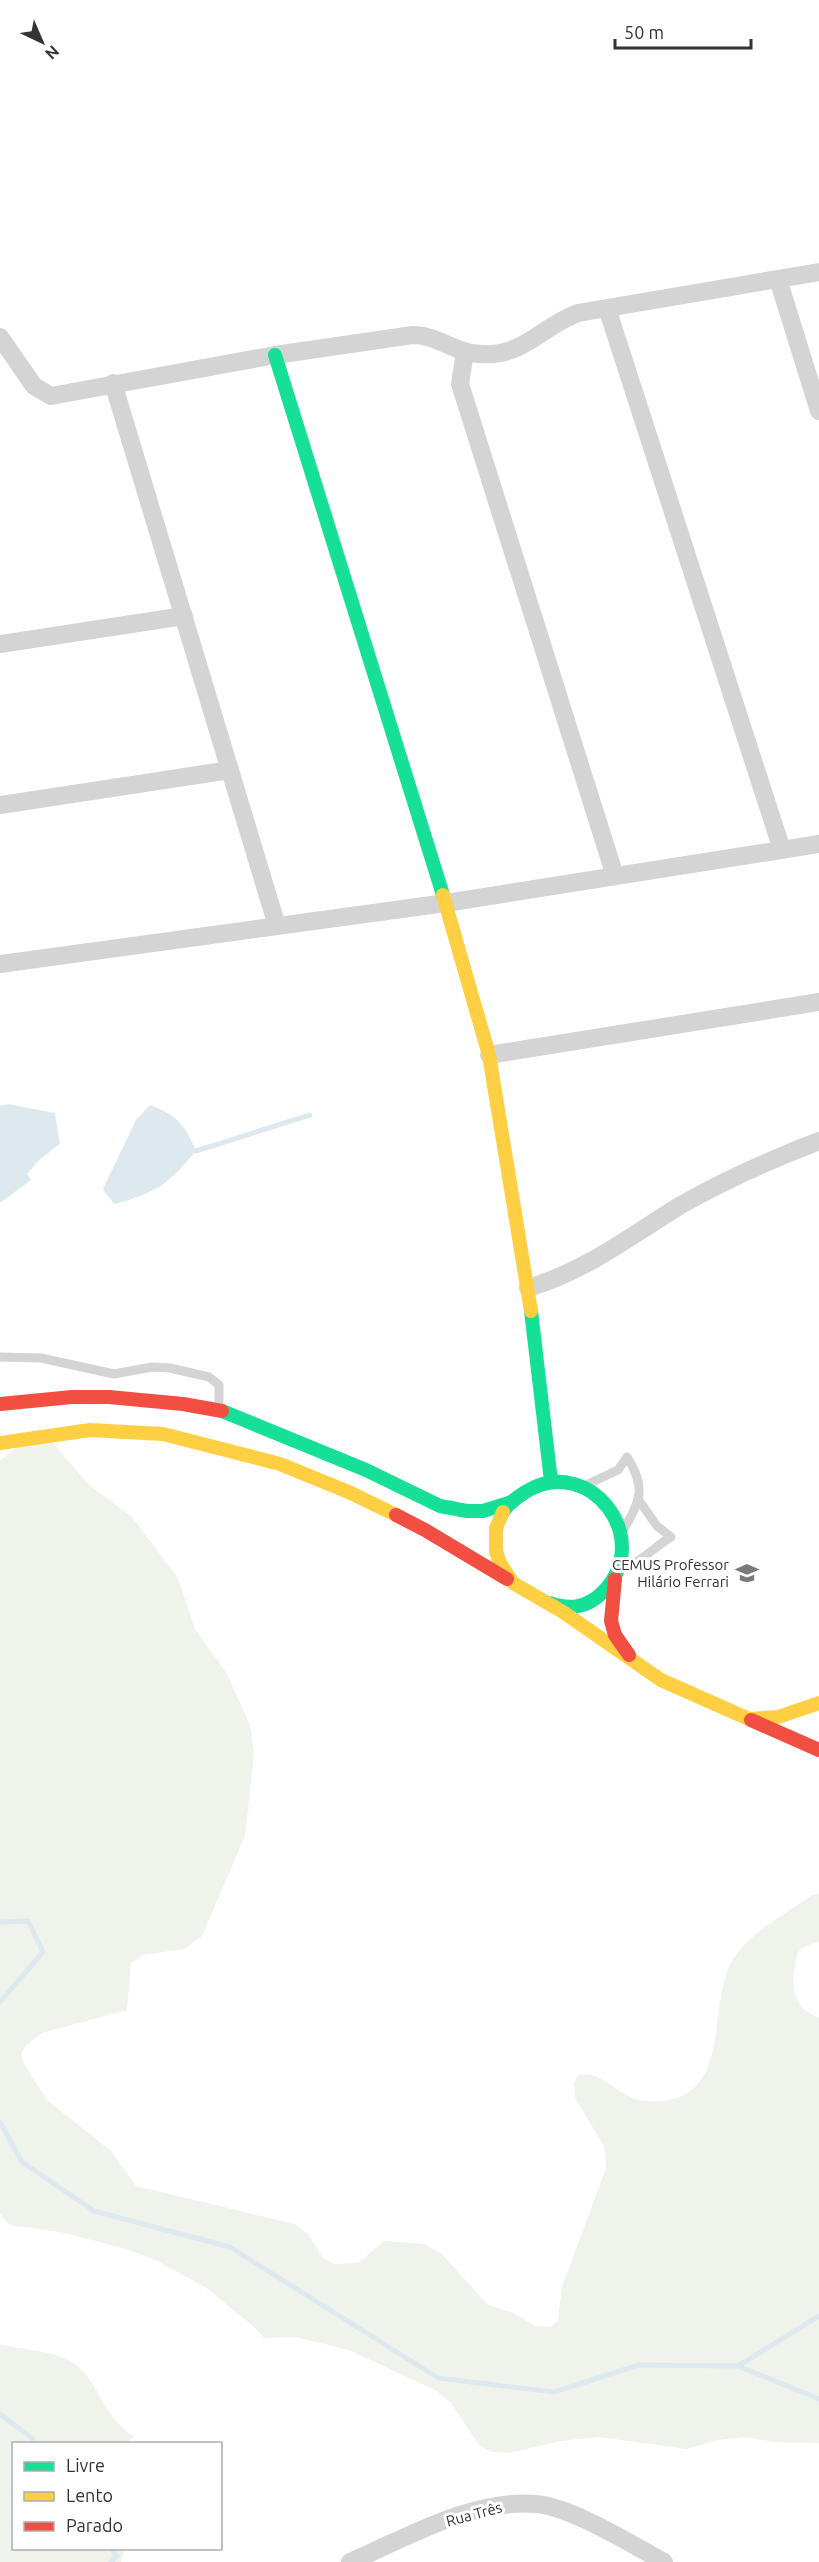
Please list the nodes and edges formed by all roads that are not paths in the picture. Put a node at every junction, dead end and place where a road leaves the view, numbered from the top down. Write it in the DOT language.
graph roads {
  1 [pos="819,273"];
  2 [pos="778,279"];
  3 [pos="607,308"];
  4 [pos="0,337"];
  5 [pos="465,352"];
  6 [pos="274,355"];
  7 [pos="113,383"];
  8 [pos="819,411"];
  9 [pos="184,616"];
  10 [pos="0,644"];
  11 [pos="230,770"];
  12 [pos="0,805"];
  13 [pos="819,844"];
  14 [pos="782,850"];
  15 [pos="615,876"];
  16 [pos="446,903"];
  17 [pos="277,926"];
  18 [pos="0,964"];
  19 [pos="819,1002"];
  20 [pos="489,1054"];
  21 [pos="819,1141"];
  22 [pos="528,1288"];
  23 [pos="0,1357"];
  24 [pos="0,1404"];
  25 [pos="219,1410"];
  26 [pos="0,1443"];
  27 [pos="551,1481"];
  28 [pos="580,1487"];
  29 [pos="638,1499"];
  30 [pos="512,1502"];
  31 [pos="621,1533"];
  32 [pos="618,1573"];
  33 [pos="514,1584"];
  34 [pos="549,1604"];
  35 [pos="634,1663"];
  36 [pos="819,1704"];
  37 [pos="751,1720"];
  38 [pos="819,1750"];
  39 [pos="350,2562"];
  40 [pos="664,2562"];
  1 -- 2 [label="street"];
  2 -- 3 [label="street"];
  2 -- 8 [label="street"];
  3 -- 5 [label="street"];
  3 -- 14 [label="street"];
  4 -- 7 [label="street"];
  5 -- 6 [label="street"];
  5 -- 15 [label="street"];
  6 -- 7 [label="street"];
  6 -- 16 [label="main road"];
  7 -- 9 [label="street"];
  9 -- 10 [label="street"];
  9 -- 11 [label="street"];
  11 -- 12 [label="street"];
  11 -- 17 [label="street"];
  13 -- 14 [label="street"];
  14 -- 15 [label="street"];
  15 -- 16 [label="street"];
  16 -- 17 [label="street"];
  16 -- 20 [label="main road"];
  17 -- 18 [label="street"];
  19 -- 20 [label="street"];
  20 -- 22 [label="main road"];
  21 -- 22 [label="street"];
  22 -- 27 [label="main road"];
  23 -- 25 [label="lane"];
  24 -- 25 [label="main road"];
  25 -- 30 [label="main road"];
  26 -- 33 [label="main road"];
  27 -- 28 [label="main road"];
  27 -- 30 [label="main road"];
  28 -- 29 [label="lane"];
  28 -- 31 [label="main road"];
  29 -- 31 [label="lane"];
  29 -- 32 [label="lane"];
  30 -- 33 [label="main road"];
  31 -- 32 [label="main road"];
  32 -- 34 [label="main road"];
  32 -- 35 [label="main road"];
  33 -- 34 [label="main road"];
  34 -- 35 [label="main road"];
  35 -- 37 [label="main road"];
  36 -- 37 [label="main road"];
  37 -- 38 [label="main road"];
  39 -- 40 [label="street, Rua Três"];
}
